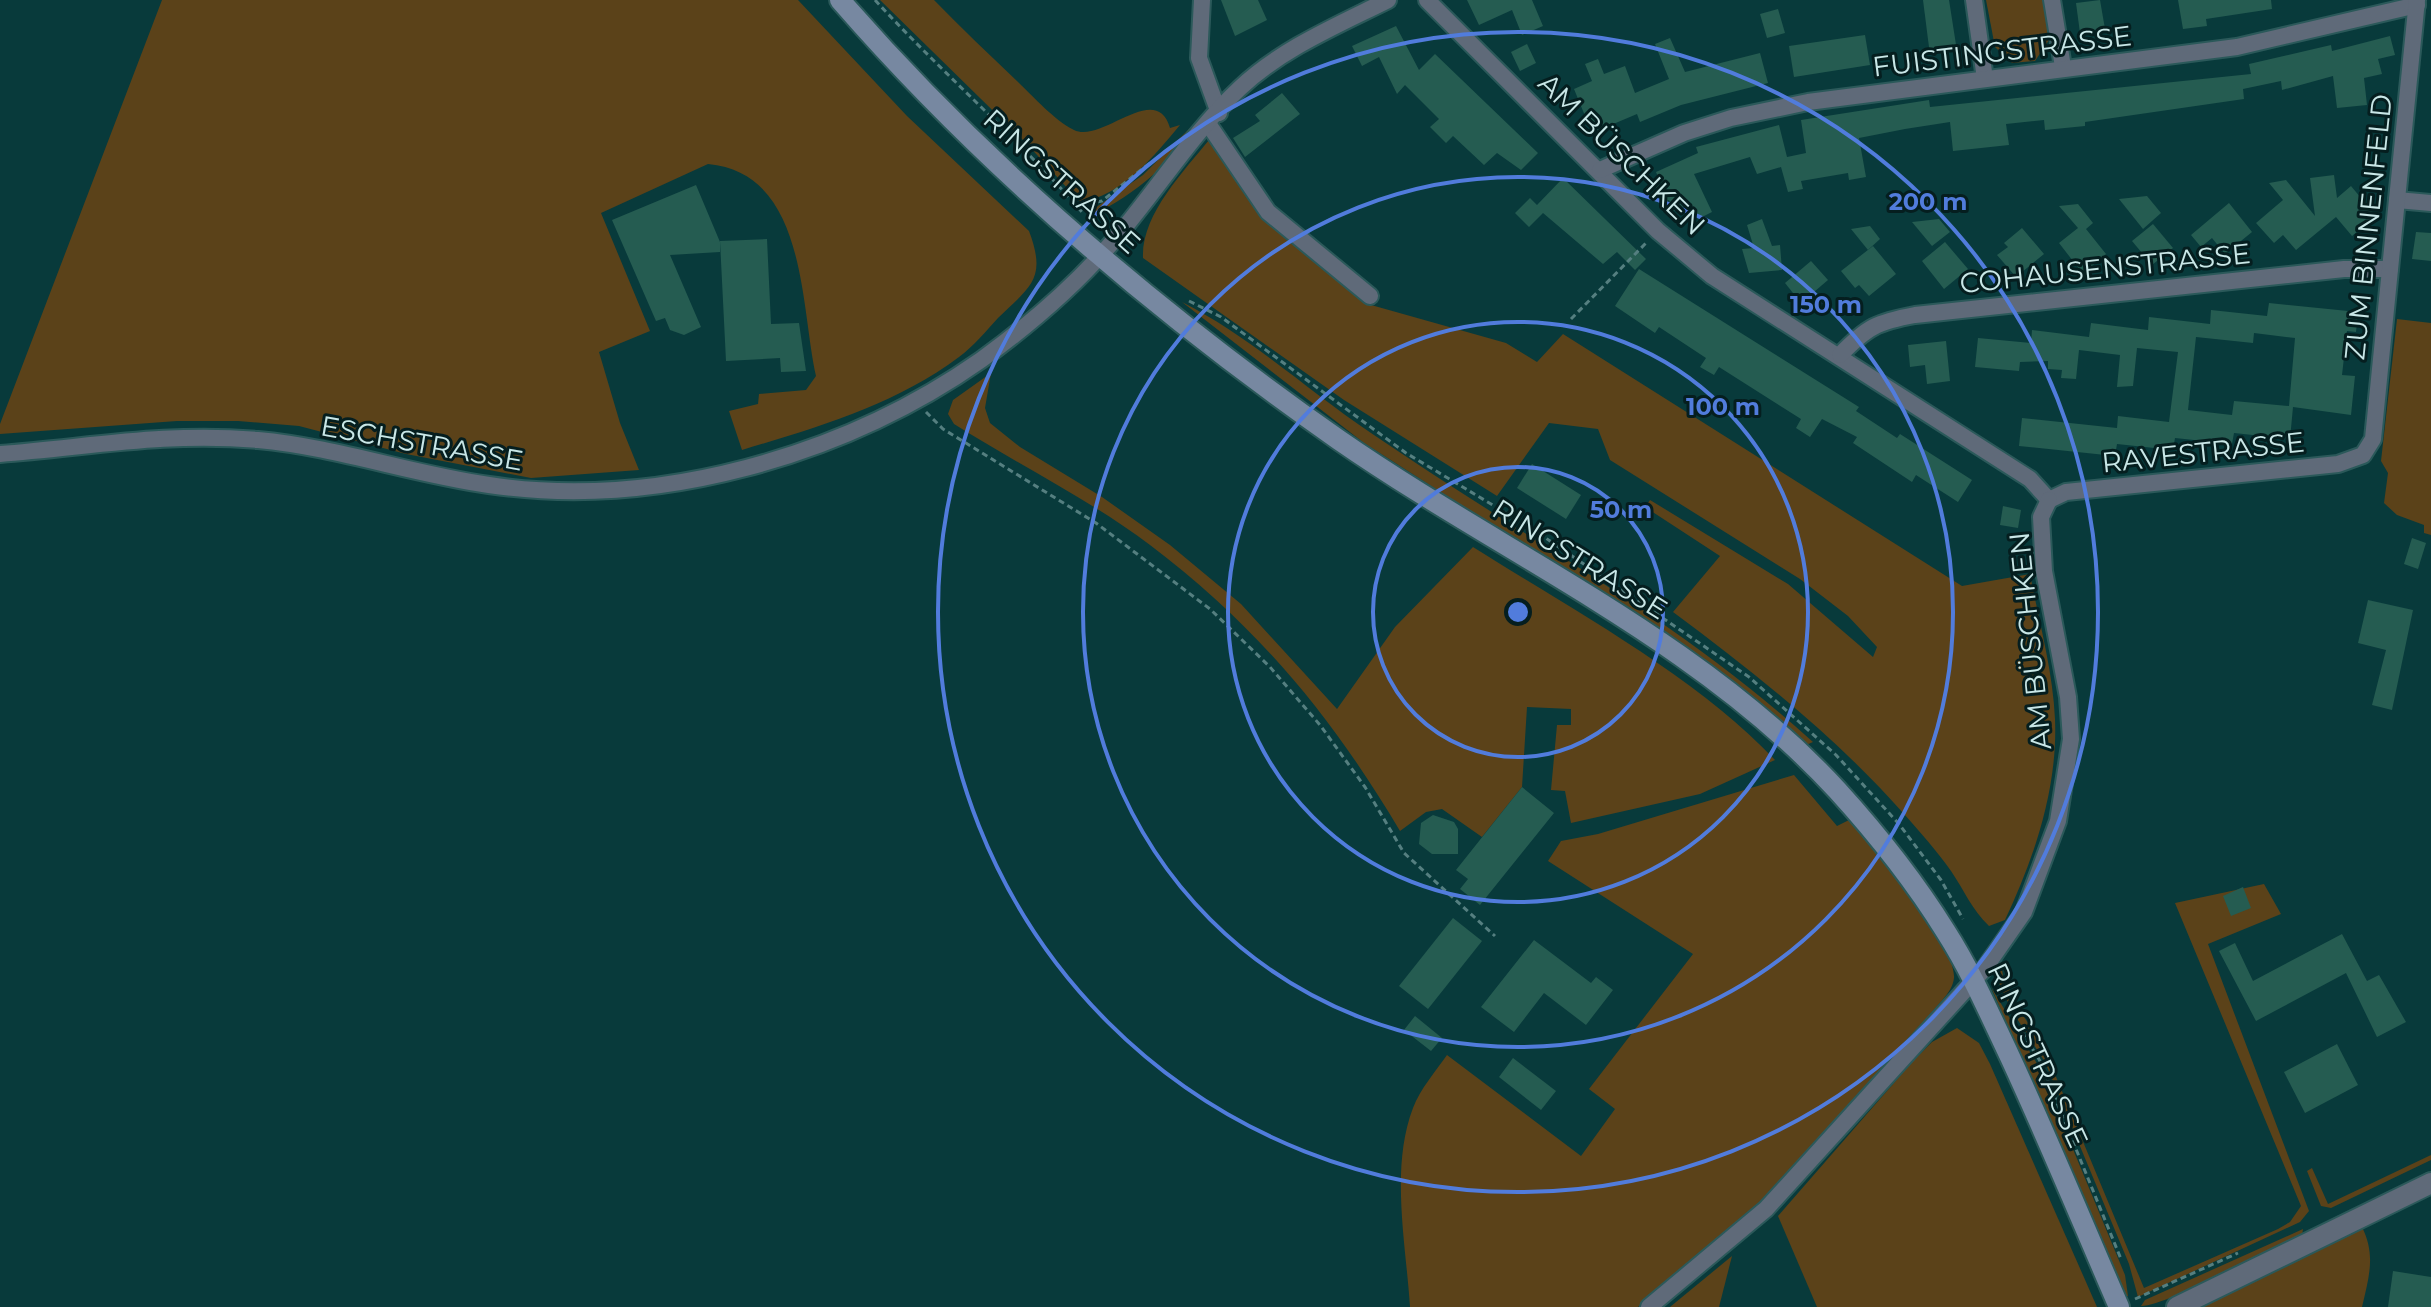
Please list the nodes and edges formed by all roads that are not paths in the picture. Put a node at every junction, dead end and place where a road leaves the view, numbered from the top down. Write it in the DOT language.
graph roads {
  1 [pos="840,0"];
  2 [pos="1202,0"];
  3 [pos="1388,0"];
  4 [pos="1427,0"];
  5 [pos="1974,0"];
  6 [pos="2052,0"];
  7 [pos="2417,2"];
  8 [pos="2063,67"];
  9 [pos="1985,79"];
  10 [pos="1214,119"];
  11 [pos="1600,170"];
  12 [pos="2397,200"];
  13 [pos="2431,203"];
  14 [pos="1100,256"];
  15 [pos="2390,269"];
  16 [pos="1370,296"];
  17 [pos="1840,355"];
  18 [pos="0,454"];
  19 [pos="2363,455"];
  20 [pos="2049,500"];
  21 [pos="1973,978"];
  22 [pos="2431,1183"];
  23 [pos="1649,1307"];
  24 [pos="2119,1307"];
  25 [pos="2177,1307"];
  1 -- 14 [label="main road, RINGSTRASSE"];
  2 -- 10 [label="street"];
  3 -- 10 [label="street, ESCHSTRASSE"];
  4 -- 11 [label="street, AM BÜSCHKEN"];
  5 -- 9 [label="street"];
  6 -- 8 [label="street"];
  7 -- 8 [label="street, FUISTINGSTRASSE"];
  7 -- 12 [label="street, ZUM BINNENFELD"];
  8 -- 9 [label="street, FUISTINGSTRASSE"];
  9 -- 11 [label="street, FUISTINGSTRASSE"];
  10 -- 14 [label="street, ESCHSTRASSE"];
  10 -- 16 [label="street"];
  11 -- 17 [label="street, AM BÜSCHKEN"];
  12 -- 13 [label="street"];
  12 -- 15 [label="street, ZUM BINNENFELD"];
  14 -- 18 [label="street, ESCHSTRASSE"];
  14 -- 21 [label="main road, RINGSTRASSE"];
  15 -- 17 [label="street, COHAUSENSTRASSE"];
  15 -- 19 [label="street, ZUM BINNENFELD"];
  17 -- 20 [label="street, AM BÜSCHKEN"];
  19 -- 20 [label="street, RAVESTRASSE"];
  20 -- 21 [label="street, AM BÜSCHKEN"];
  21 -- 23 [label="street, AM BÜSCHKEN"];
  21 -- 24 [label="main road, RINGSTRASSE"];
  22 -- 25 [label="street"];
}
